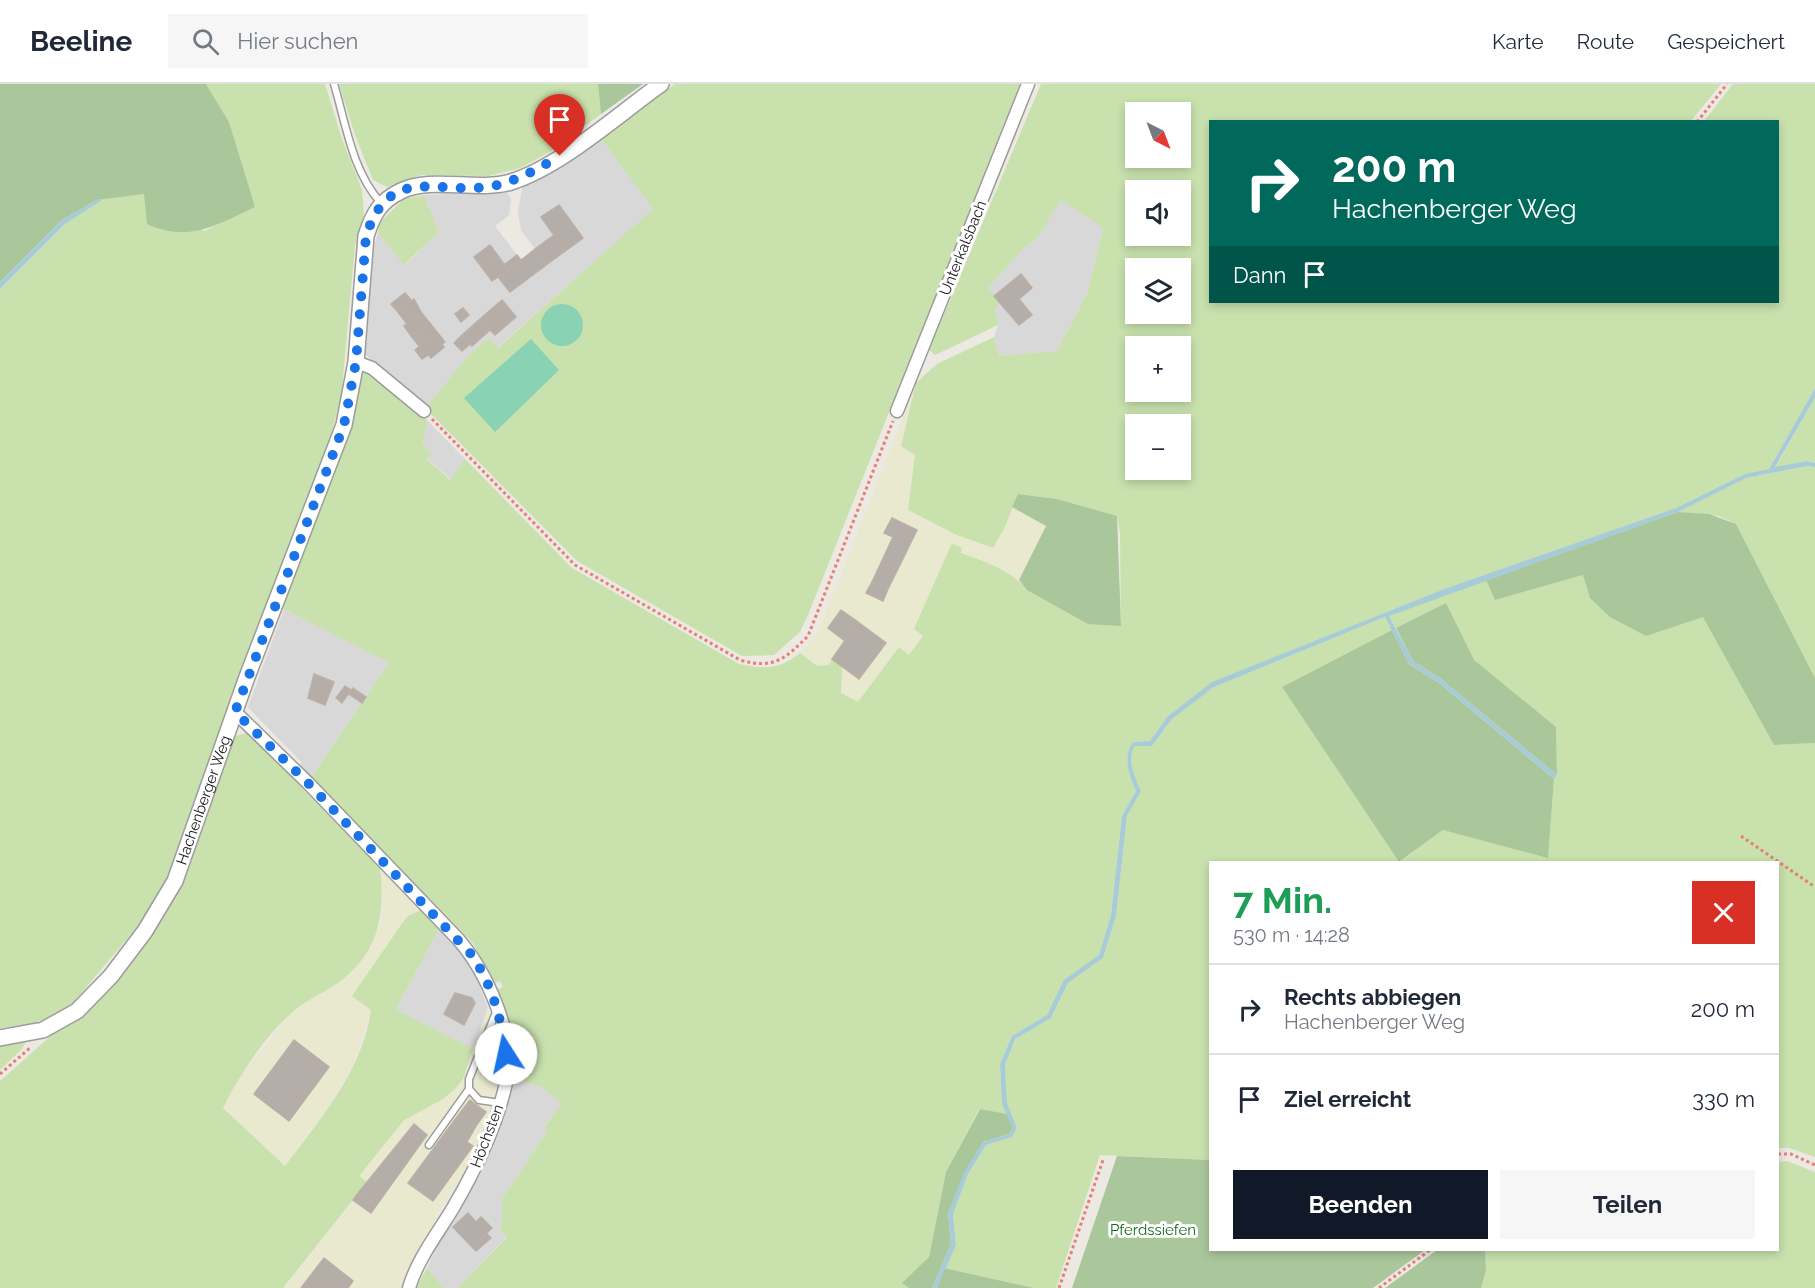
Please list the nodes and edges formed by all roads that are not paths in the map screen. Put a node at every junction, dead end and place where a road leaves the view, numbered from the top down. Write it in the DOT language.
graph roads {
  1 [pos="334,84"];
  2 [pos="662,84"];
  3 [pos="1028,84"];
  4 [pos="381,203"];
  5 [pos="356,362"];
  6 [pos="424,411"];
  7 [pos="897,411"];
  8 [pos="235,712"];
  9 [pos="497,1010"];
  10 [pos="0,1038"];
  11 [pos="469,1089"];
  12 [pos="500,1103"];
  13 [pos="429,1145"];
  14 [pos="409,1288"];
  1 -- 4 [label="lane"];
  2 -- 4 [label="street"];
  3 -- 7 [label="street, Unterkalsbach"];
  4 -- 5 [label="street, Hachenberger Weg"];
  5 -- 6 [label="street"];
  5 -- 8 [label="street, Hachenberger Weg"];
  8 -- 9 [label="street, Höchsten"];
  8 -- 10 [label="street, Hachenberger Weg"];
  9 -- 11 [label="lane"];
  9 -- 12 [label="street, Höchsten"];
  11 -- 12 [label="lane"];
  11 -- 13 [label="lane"];
  12 -- 14 [label="street, Höchsten"];
}
